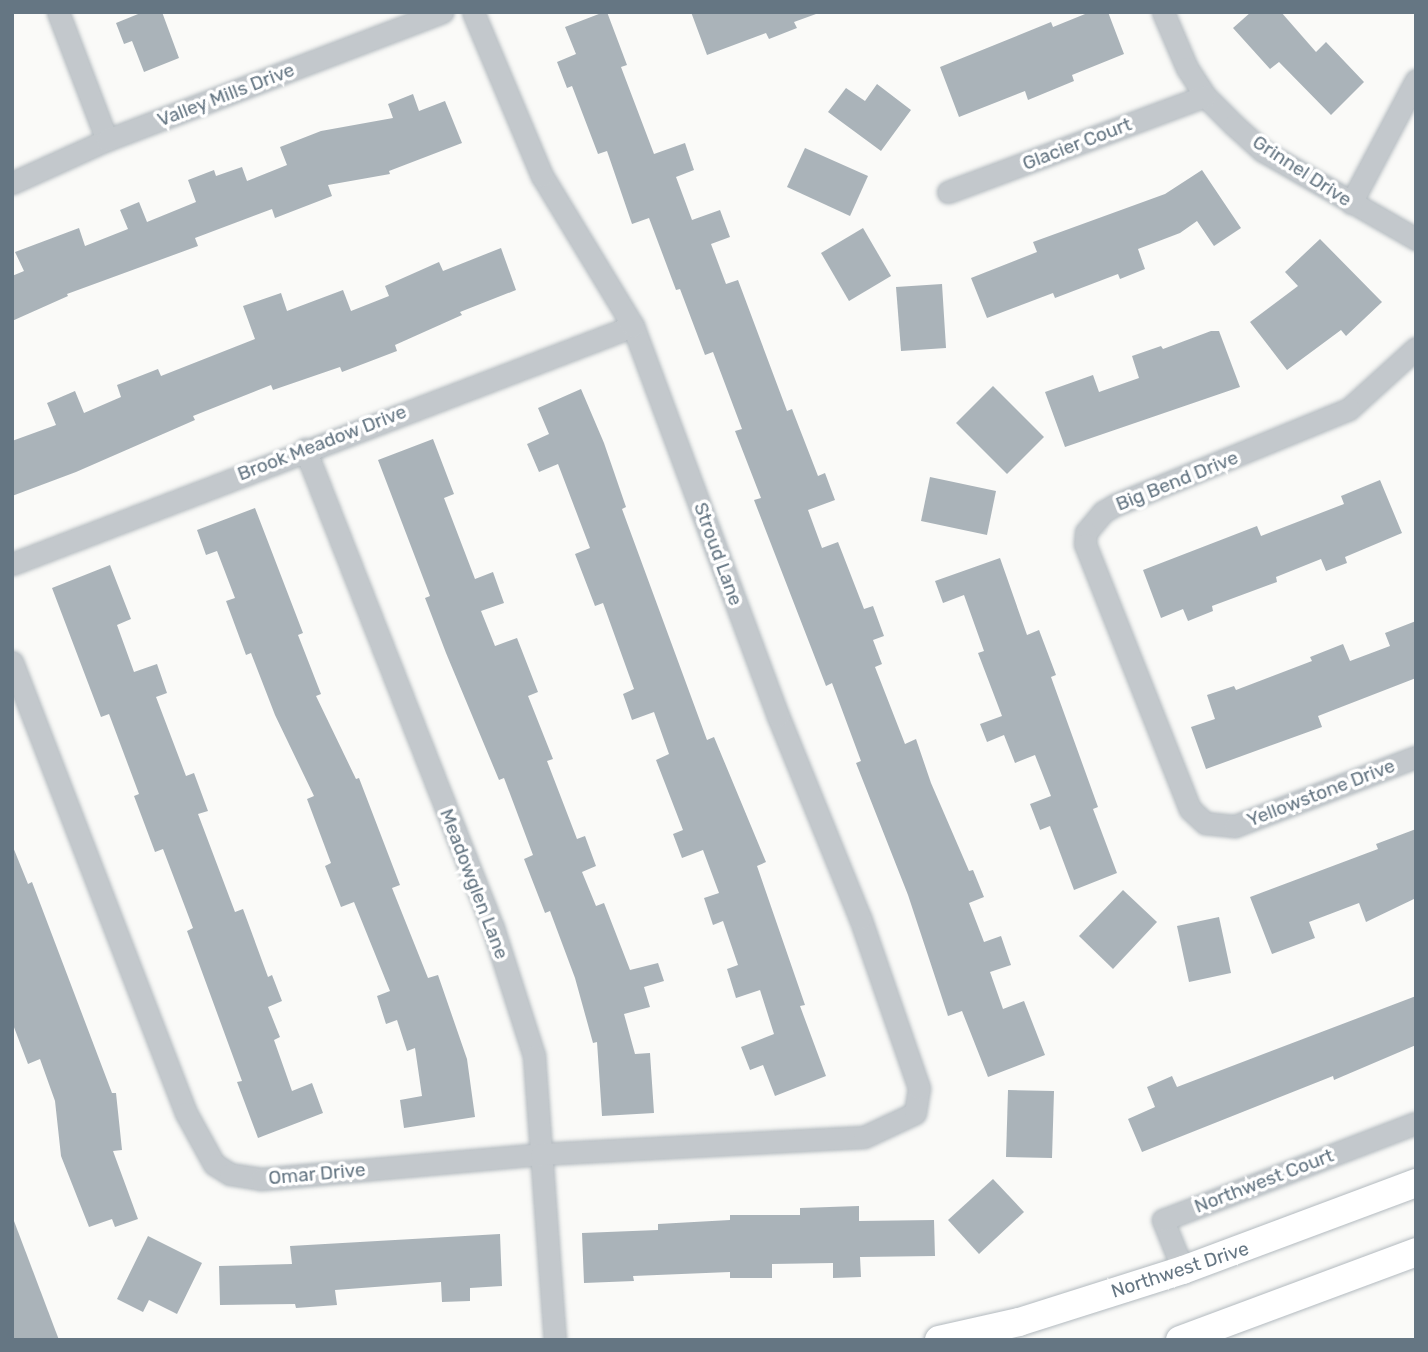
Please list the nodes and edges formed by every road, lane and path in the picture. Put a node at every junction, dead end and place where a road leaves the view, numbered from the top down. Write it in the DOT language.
graph roads {
  1 [pos="58,12"];
  2 [pos="442,12"];
  3 [pos="473,12"];
  4 [pos="1163,12"];
  5 [pos="1416,80"];
  6 [pos="1205,96"];
  7 [pos="107,140"];
  8 [pos="12,183"];
  9 [pos="948,192"];
  10 [pos="1352,204"];
  11 [pos="1416,239"];
  12 [pos="632,326"];
  13 [pos="1416,348"];
  14 [pos="306,449"];
  15 [pos="12,564"];
  16 [pos="12,662"];
  17 [pos="1416,757"];
  18 [pos="1190,809"];
  19 [pos="915,1113"];
  20 [pos="1416,1123"];
  21 [pos="541,1154"];
  22 [pos="1416,1183"];
  23 [pos="1416,1252"];
  24 [pos="1183,1270"];
  25 [pos="555,1340"];
  26 [pos="939,1340"];
  27 [pos="1180,1340"];
  1 -- 7 [label="street"];
  2 -- 7 [label="street, Valley Mills Drive"];
  3 -- 12 [label="street, Stroud Lane"];
  4 -- 6 [label="street, Grinnel Drive"];
  5 -- 10 [label="street"];
  6 -- 9 [label="street, Glacier Court"];
  6 -- 10 [label="street, Grinnel Drive"];
  7 -- 8 [label="street, Valley Mills Drive"];
  10 -- 11 [label="street, Grinnel Drive"];
  12 -- 14 [label="street, Brook Meadow Drive"];
  12 -- 19 [label="street, Stroud Lane"];
  13 -- 18 [label="street, Big Bend Drive"];
  14 -- 15 [label="street, Brook Meadow Drive"];
  14 -- 21 [label="street, Meadowglen Lane"];
  16 -- 21 [label="street, Omar Drive"];
  17 -- 18 [label="street, Yellowstone Drive"];
  19 -- 21 [label="street, Omar Drive"];
  20 -- 24 [label="street, Northwest Court"];
  21 -- 25 [label="street, Meadowglen Lane"];
  22 -- 24 [label="main road, Northwest Drive"];
  23 -- 27 [label="main road"];
  24 -- 26 [label="main road, Northwest Drive"];
}
